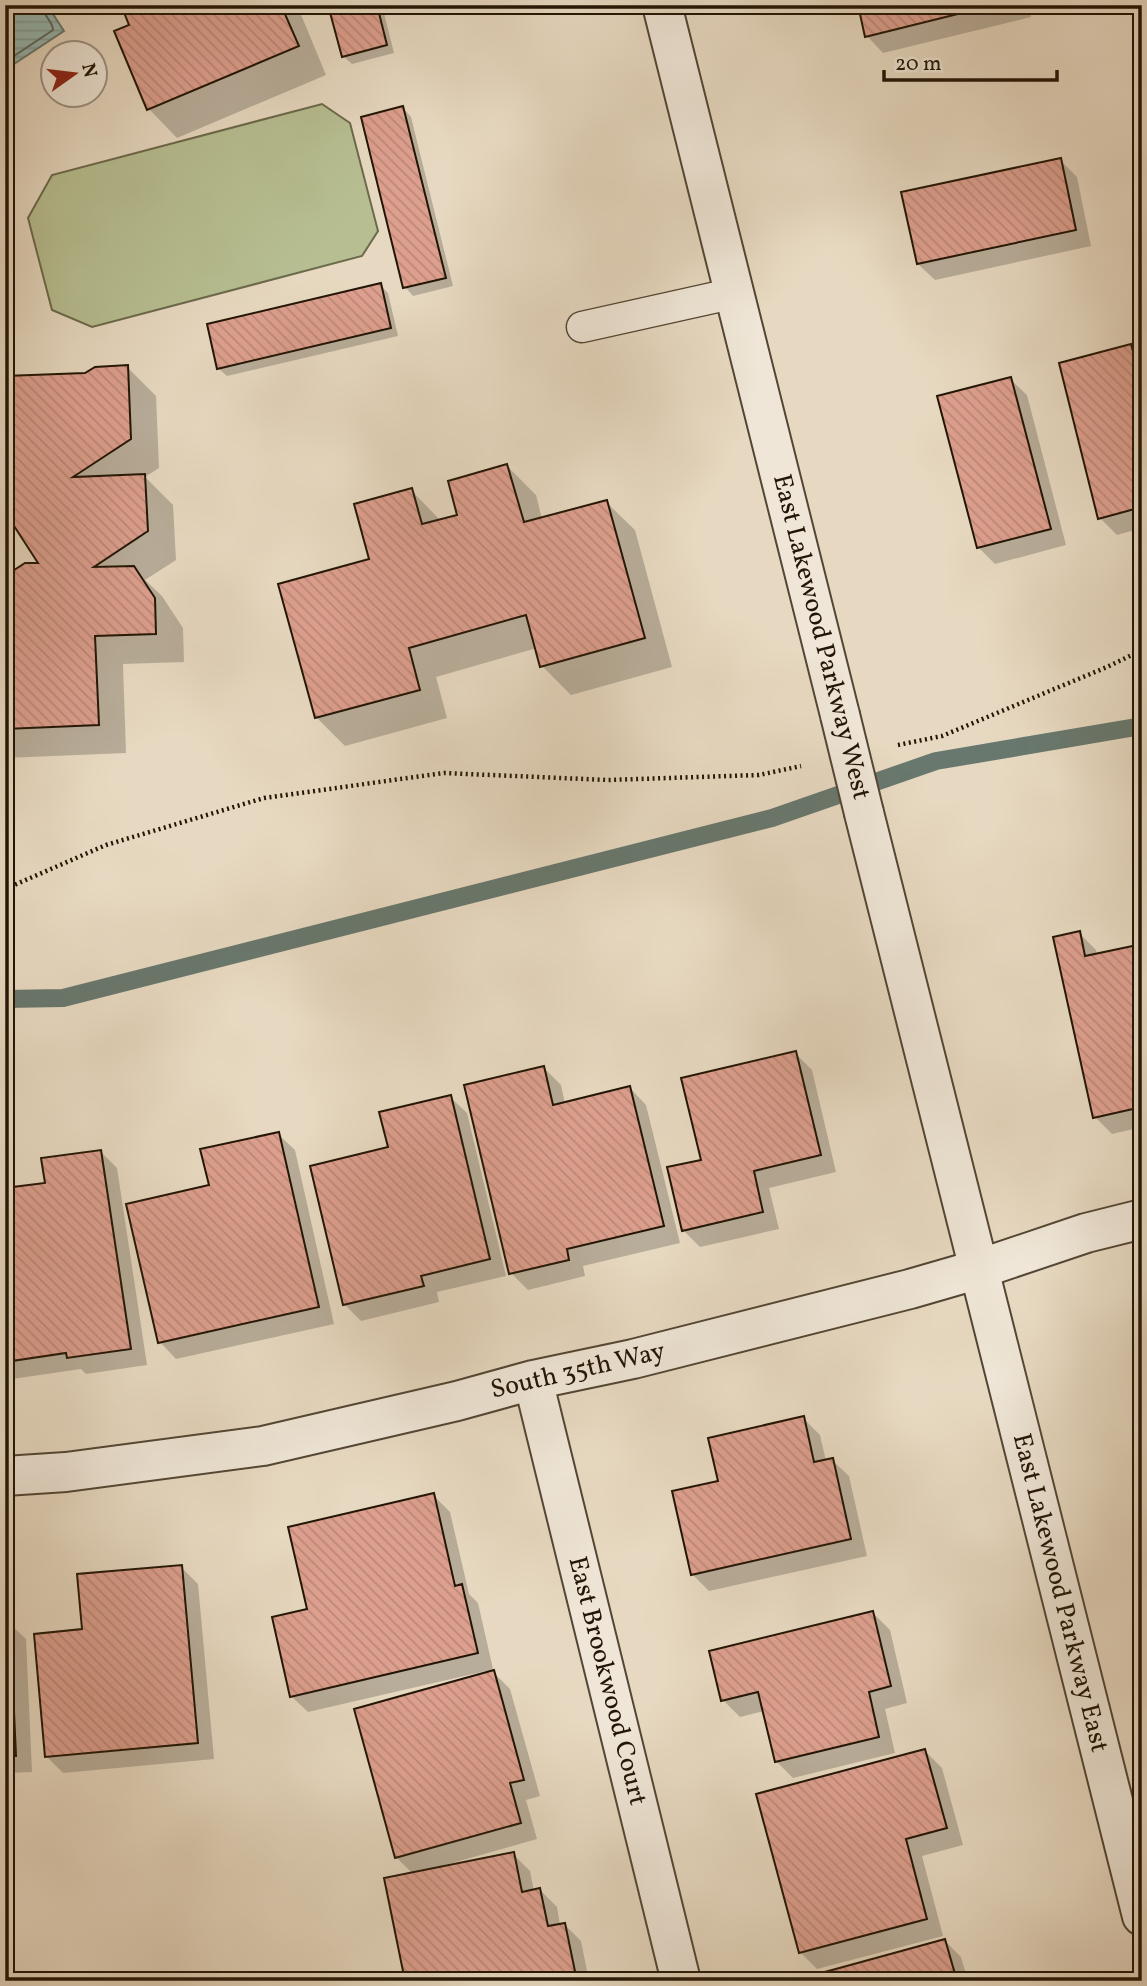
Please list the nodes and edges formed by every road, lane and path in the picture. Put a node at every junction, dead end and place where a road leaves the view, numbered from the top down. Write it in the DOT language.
graph roads {
  1 [pos="662,5"];
  2 [pos="735,293"];
  3 [pos="582,327"];
  4 [pos="1142,650"];
  5 [pos="890,747"];
  6 [pos="811,764"];
  7 [pos="5,889"];
  8 [pos="1142,1219"];
  9 [pos="979,1269"];
  10 [pos="533,1380"];
  11 [pos="5,1476"];
  12 [pos="1142,1916"];
  13 [pos="681,1981"];
  1 -- 2 [label="street, East Lakewood Parkway West"];
  2 -- 3 [label="lane"];
  2 -- 9 [label="street, East Lakewood Parkway West, bridge"];
  4 -- 5 [label="path"];
  6 -- 7 [label="path"];
  8 -- 9 [label="street, South 35th Way"];
  9 -- 10 [label="street, South 35th Way"];
  9 -- 12 [label="street, East Lakewood Parkway East"];
  10 -- 11 [label="street, South 35th Way"];
  10 -- 13 [label="street, East Brookwood Court"];
}
